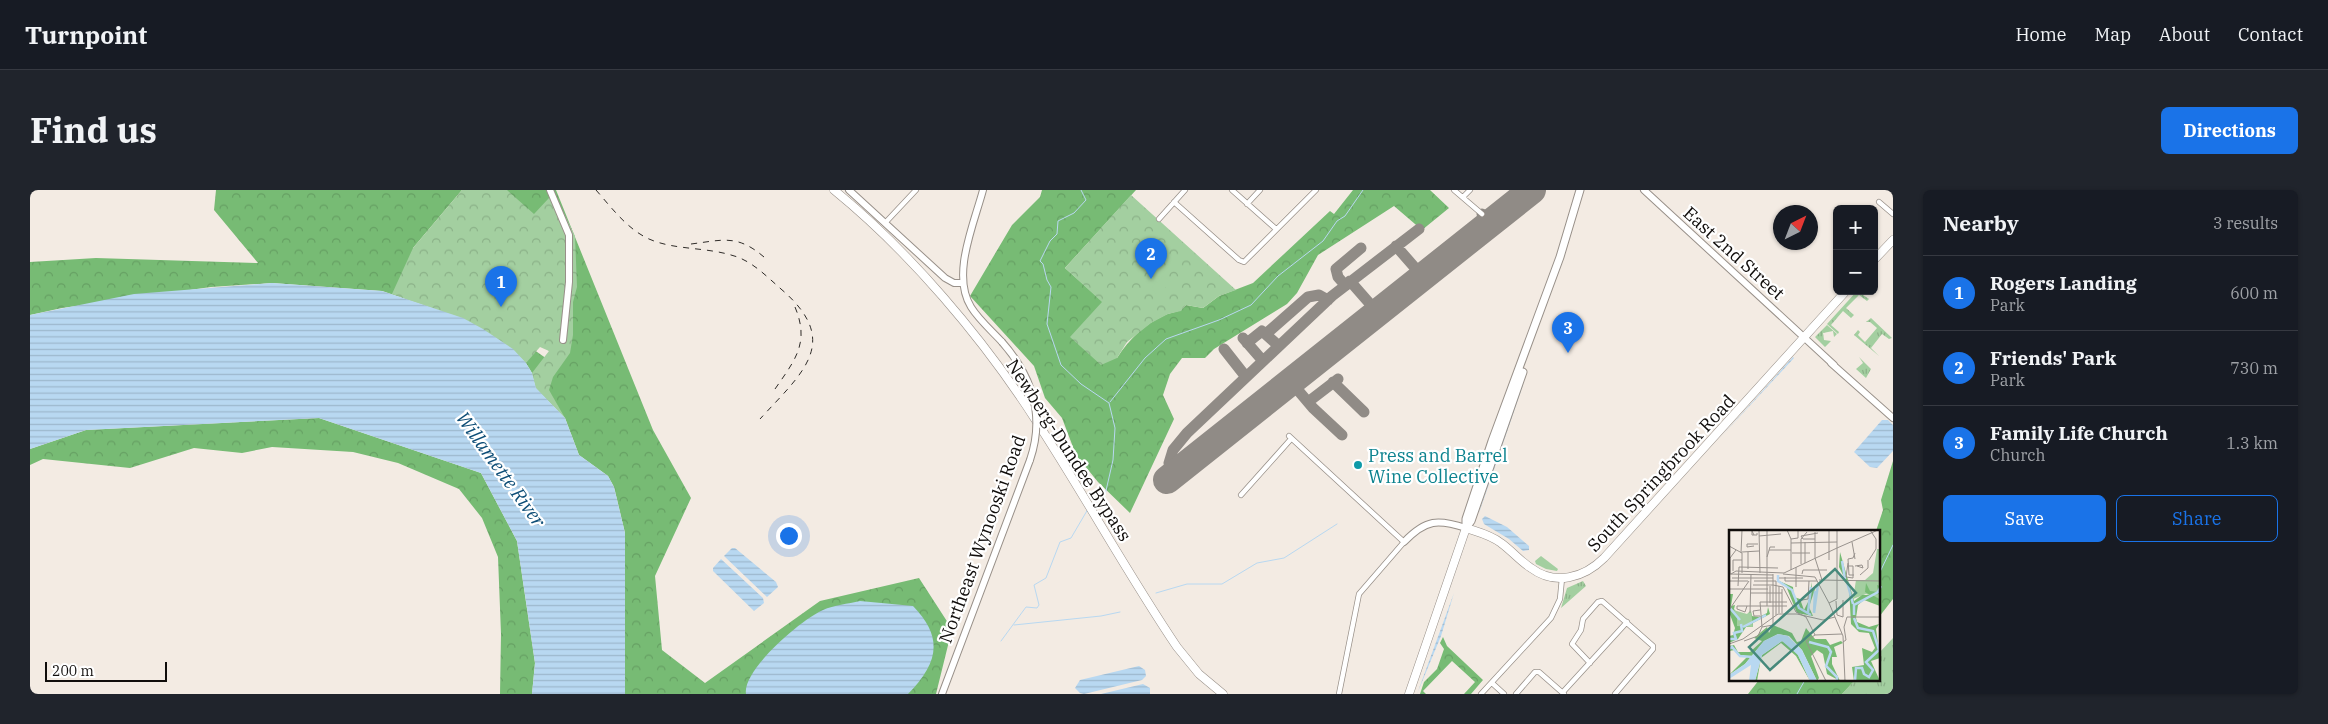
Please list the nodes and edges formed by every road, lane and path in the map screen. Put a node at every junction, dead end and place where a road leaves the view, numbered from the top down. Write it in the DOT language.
graph roads {
  1 [pos="834,190"];
  2 [pos="849,190"];
  3 [pos="916,190"];
  4 [pos="983,190"];
  5 [pos="1185,190"];
  6 [pos="1232,190"];
  7 [pos="1260,190"];
  8 [pos="1316,190"];
  9 [pos="1454,190"];
  10 [pos="1470,190"];
  11 [pos="1580,190"];
  12 [pos="1644,190"];
  13 [pos="548,191"];
  14 [pos="1463,197"];
  15 [pos="1174,202"];
  16 [pos="1879,202"];
  17 [pos="1247,204"];
  18 [pos="1482,214"];
  19 [pos="1893,214"];
  20 [pos="1159,219"];
  21 [pos="885,223"];
  22 [pos="1276,229"];
  23 [pos="1891,245"];
  24 [pos="1878,256"];
  25 [pos="962,283"];
  26 [pos="1842,295"];
  27 [pos="1805,337"];
  28 [pos="563,340"];
  29 [pos="1893,418"];
  30 [pos="1241,495"];
  31 [pos="1466,528"];
  32 [pos="1404,542"];
  33 [pos="1562,578"];
  34 [pos="1627,622"];
  35 [pos="1590,663"];
  36 [pos="1492,683"];
  37 [pos="1564,693"];
  38 [pos="942,694"];
  39 [pos="1223,694"];
  40 [pos="1339,694"];
  41 [pos="1409,694"];
  42 [pos="1482,694"];
  43 [pos="1504,694"];
  44 [pos="1516,694"];
  45 [pos="1615,694"];
  1 -- 39 [label="highway, Newberg-Dundee Bypass"];
  2 -- 21 [label="street"];
  3 -- 21 [label="street"];
  4 -- 25 [label="street"];
  5 -- 15 [label="street"];
  6 -- 17 [label="street"];
  7 -- 17 [label="street"];
  8 -- 22 [label="street"];
  9 -- 14 [label="street"];
  10 -- 14 [label="street"];
  11 -- 31 [label="main road"];
  12 -- 27 [label="street, East 2nd Street"];
  13 -- 28 [label="street"];
  14 -- 18 [label="street"];
  15 -- 20 [label="street"];
  15 -- 22 [label="street"];
  16 -- 19 [label="street"];
  17 -- 22 [label="street"];
  21 -- 25 [label="street"];
  23 -- 24 [label="highway"];
  25 -- 38 [label="street, Northeast Wynooski Road, bridge"];
  26 -- 27 [label="highway, South Springbrook Road"];
  27 -- 29 [label="street, East 2nd Street"];
  27 -- 33 [label="highway, South Springbrook Road"];
  30 -- 32 [label="street"];
  31 -- 32 [label="street"];
  31 -- 33 [label="highway"];
  31 -- 41 [label="highway"];
  32 -- 40 [label="street"];
  33 -- 36 [label="street"];
  34 -- 35 [label="street"];
  34 -- 35 [label="street"];
  34 -- 45 [label="street"];
  35 -- 37 [label="street"];
  36 -- 42 [label="street"];
  36 -- 43 [label="street"];
  37 -- 44 [label="street"];
}
